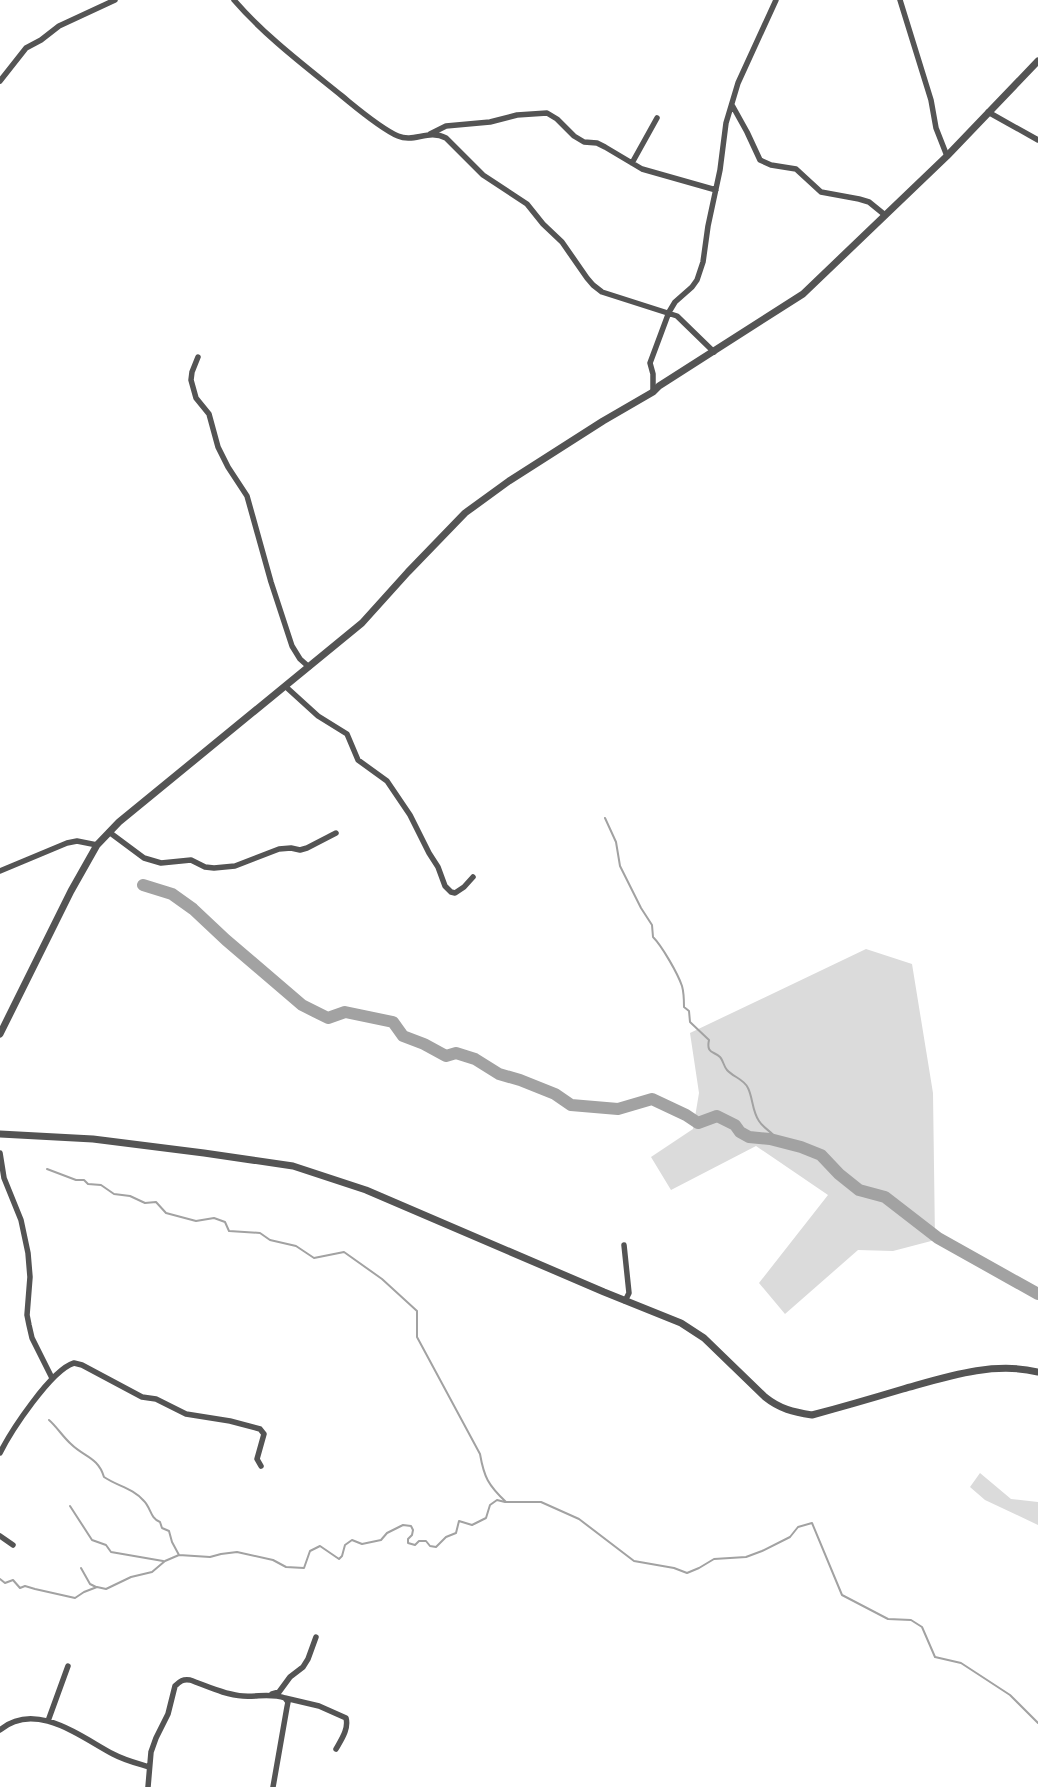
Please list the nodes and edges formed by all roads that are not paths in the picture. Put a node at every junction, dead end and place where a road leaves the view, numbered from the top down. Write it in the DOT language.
graph roads {
  1 [pos="115,0"];
  2 [pos="234,0"];
  3 [pos="776,0"];
  4 [pos="900,0"];
  5 [pos="1038,61"];
  6 [pos="0,81"];
  7 [pos="732,105"];
  8 [pos="988,112"];
  9 [pos="657,118"];
  10 [pos="429,134"];
  11 [pos="1038,140"];
  12 [pos="947,156"];
  13 [pos="632,163"];
  14 [pos="716,190"];
  15 [pos="884,215"];
  16 [pos="669,312"];
  17 [pos="714,352"];
  18 [pos="198,357"];
  19 [pos="652,392"];
  20 [pos="309,667"];
  21 [pos="285,686"];
  22 [pos="109,832"];
  23 [pos="336,833"];
  24 [pos="97,845"];
  25 [pos="0,871"];
  26 [pos="473,877"];
  27 [pos="0,1034"];
  28 [pos="0,1134"];
  29 [pos="0,1153"];
  30 [pos="624,1245"];
  31 [pos="625,1301"];
  32 [pos="1038,1372"];
  33 [pos="52,1378"];
  34 [pos="0,1453"];
  35 [pos="262,1466"];
  36 [pos="0,1536"];
  37 [pos="13,1545"];
  38 [pos="316,1637"];
  39 [pos="68,1666"];
  40 [pos="270,1695"];
  41 [pos="286,1698"];
  42 [pos="48,1721"];
  43 [pos="0,1730"];
  44 [pos="336,1749"];
  45 [pos="149,1767"];
  46 [pos="148,1787"];
  47 [pos="273,1787"];
  1 -- 6 [label="street"];
  2 -- 10 [label="street"];
  3 -- 7 [label="street"];
  4 -- 12 [label="street"];
  5 -- 8 [label="street"];
  7 -- 14 [label="street"];
  7 -- 15 [label="street"];
  8 -- 11 [label="street"];
  8 -- 12 [label="street"];
  9 -- 13 [label="street"];
  10 -- 13 [label="street"];
  10 -- 16 [label="street"];
  12 -- 15 [label="street"];
  13 -- 14 [label="street"];
  14 -- 16 [label="street"];
  15 -- 17 [label="street"];
  16 -- 17 [label="street"];
  16 -- 19 [label="street"];
  17 -- 19 [label="street"];
  18 -- 20 [label="street"];
  19 -- 20 [label="street"];
  20 -- 21 [label="street"];
  21 -- 22 [label="street"];
  21 -- 26 [label="street"];
  22 -- 23 [label="street"];
  22 -- 24 [label="street"];
  24 -- 25 [label="street"];
  24 -- 27 [label="street"];
  28 -- 31 [label="street"];
  29 -- 33 [label="street"];
  30 -- 31 [label="street"];
  31 -- 32 [label="street"];
  33 -- 34 [label="street"];
  33 -- 35 [label="street"];
  36 -- 37 [label="street"];
  38 -- 40 [label="street"];
  39 -- 42 [label="street"];
  40 -- 41 [label="street"];
  40 -- 45 [label="street"];
  41 -- 44 [label="street"];
  41 -- 47 [label="street"];
  42 -- 43 [label="street"];
  42 -- 45 [label="street"];
  45 -- 46 [label="street"];
}
